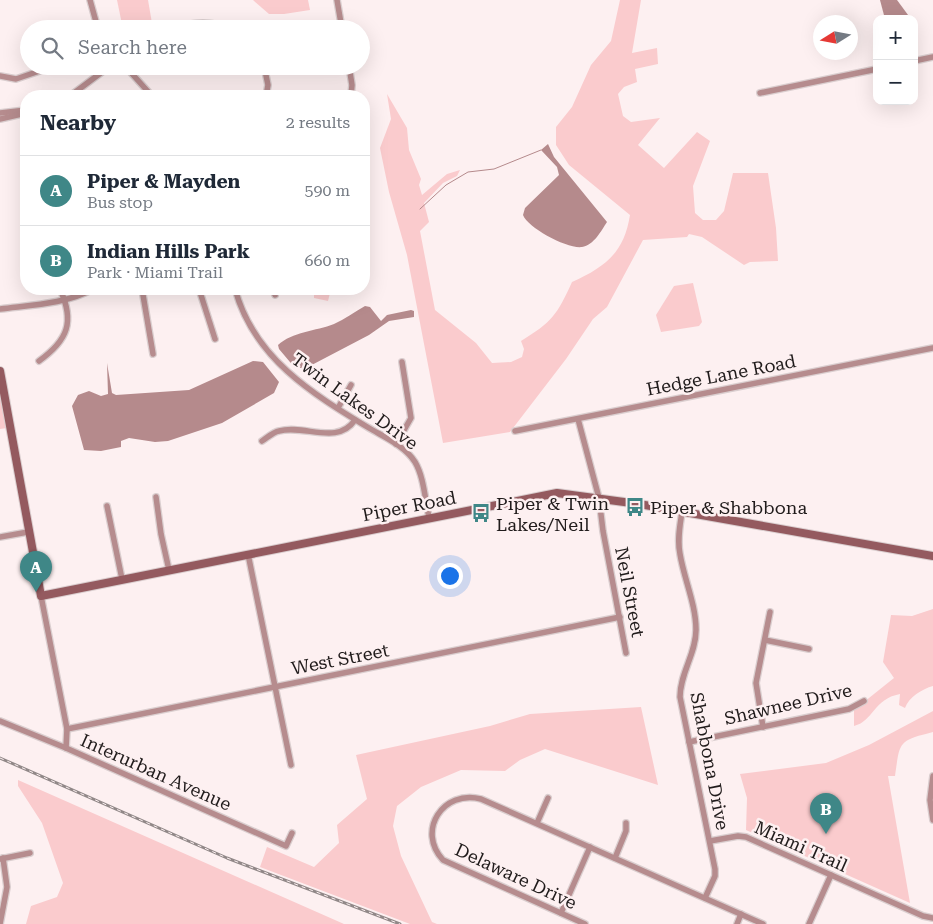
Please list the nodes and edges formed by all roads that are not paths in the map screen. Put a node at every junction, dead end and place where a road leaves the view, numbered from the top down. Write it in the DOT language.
graph roads {
  1 [pos="90,0"];
  2 [pos="338,0"];
  3 [pos="96,20"];
  4 [pos="341,20"];
  5 [pos="933,57"];
  6 [pos="918,60"];
  7 [pos="873,70"];
  8 [pos="28,75"];
  9 [pos="98,75"];
  10 [pos="133,75"];
  11 [pos="266,75"];
  12 [pos="350,75"];
  13 [pos="0,76"];
  14 [pos="78,90"];
  15 [pos="147,90"];
  16 [pos="267,90"];
  17 [pos="352,90"];
  18 [pos="760,93"];
  19 [pos="20,111"];
  20 [pos="0,113"];
  21 [pos="20,113"];
  22 [pos="0,119"];
  23 [pos="62,295"];
  24 [pos="81,295"];
  25 [pos="143,295"];
  26 [pos="201,295"];
  27 [pos="237,295"];
  28 [pos="64,299"];
  29 [pos="0,309"];
  30 [pos="214,339"];
  31 [pos="933,348"];
  32 [pos="153,354"];
  33 [pos="40,361"];
  34 [pos="402,362"];
  35 [pos="0,370"];
  36 [pos="351,385"];
  37 [pos="338,408"];
  38 [pos="578,419"];
  39 [pos="355,420"];
  40 [pos="515,431"];
  41 [pos="262,441"];
  42 [pos="396,444"];
  43 [pos="156,497"];
  44 [pos="599,498"];
  45 [pos="107,506"];
  46 [pos="682,512"];
  47 [pos="429,517"];
  48 [pos="28,532"];
  49 [pos="0,537"];
  50 [pos="248,554"];
  51 [pos="933,556"];
  52 [pos="169,570"];
  53 [pos="122,579"];
  54 [pos="41,596"];
  55 [pos="770,612"];
  56 [pos="620,618"];
  57 [pos="765,640"];
  58 [pos="809,649"];
  59 [pos="626,653"];
  60 [pos="275,687"];
  61 [pos="864,701"];
  62 [pos="0,721"];
  63 [pos="763,727"];
  64 [pos="67,729"];
  65 [pos="689,742"];
  66 [pos="66,748"];
  67 [pos="291,765"];
  68 [pos="933,776"];
  69 [pos="548,798"];
  70 [pos="933,820"];
  71 [pos="537,823"];
  72 [pos="626,823"];
  73 [pos="292,834"];
  74 [pos="710,842"];
  75 [pos="590,847"];
  76 [pos="30,854"];
  77 [pos="614,858"];
  78 [pos="1,859"];
  79 [pos="830,875"];
  80 [pos="705,898"];
  81 [pos="2,909"];
  82 [pos="561,913"];
  83 [pos="741,914"];
  84 [pos="933,918"];
  85 [pos="0,924"];
  86 [pos="584,924"];
  87 [pos="737,924"];
  88 [pos="763,924"];
  89 [pos="809,924"];
  1 -- 3 [label="street"];
  2 -- 4 [label="street"];
  5 -- 6 [label="street"];
  7 -- 18 [label="street"];
  8 -- 13 [label="street"];
  9 -- 14 [label="street"];
  10 -- 15 [label="street"];
  11 -- 16 [label="street"];
  12 -- 17 [label="street"];
  19 -- 20 [label="street"];
  21 -- 22 [label="street"];
  23 -- 28 [label="street"];
  24 -- 28 [label="street"];
  25 -- 32 [label="street"];
  26 -- 30 [label="street"];
  27 -- 37 [label="street, Twin Lakes Drive"];
  28 -- 29 [label="street"];
  28 -- 33 [label="street"];
  31 -- 38 [label="street, Hedge Lane Road"];
  34 -- 42 [label="street"];
  35 -- 48 [label="street"];
  36 -- 37 [label="street"];
  37 -- 39 [label="street, Twin Lakes Drive"];
  38 -- 40 [label="street, Hedge Lane Road"];
  38 -- 44 [label="street, Neil Street"];
  39 -- 41 [label="street"];
  39 -- 42 [label="street, Twin Lakes Drive"];
  42 -- 47 [label="street, Twin Lakes Drive"];
  43 -- 52 [label="street"];
  44 -- 46 [label="street, Piper Road"];
  44 -- 47 [label="street, Piper Road"];
  44 -- 56 [label="street, Neil Street"];
  45 -- 53 [label="street"];
  46 -- 51 [label="street, Piper Road"];
  46 -- 65 [label="street, Shabbona Drive"];
  47 -- 50 [label="street, Piper Road"];
  48 -- 49 [label="street"];
  48 -- 54 [label="street"];
  50 -- 52 [label="street, Piper Road"];
  50 -- 60 [label="street"];
  52 -- 53 [label="street, Piper Road"];
  53 -- 54 [label="street, Piper Road"];
  54 -- 64 [label="street"];
  55 -- 57 [label="street"];
  56 -- 59 [label="street, Neil Street"];
  56 -- 60 [label="street, West Street"];
  57 -- 58 [label="street"];
  57 -- 63 [label="street"];
  60 -- 64 [label="street, West Street"];
  60 -- 67 [label="street"];
  61 -- 63 [label="street, Shawnee Drive"];
  62 -- 66 [label="street, Interurban Avenue"];
  63 -- 65 [label="street, Shawnee Drive"];
  64 -- 66 [label="street"];
  65 -- 74 [label="street, Shabbona Drive"];
  66 -- 73 [label="street, Interurban Avenue"];
  68 -- 70 [label="street"];
  69 -- 71 [label="street"];
  71 -- 75 [label="street"];
  71 -- 82 [label="street, Delaware Drive"];
  72 -- 77 [label="street"];
  74 -- 79 [label="street, Miami Trail"];
  74 -- 80 [label="street, Shabbona Drive"];
  75 -- 77 [label="street"];
  75 -- 82 [label="street"];
  76 -- 78 [label="street"];
  77 -- 80 [label="street"];
  78 -- 81 [label="street"];
  79 -- 84 [label="street, Miami Trail"];
  79 -- 89 [label="street"];
  80 -- 83 [label="street"];
  81 -- 85 [label="street"];
  82 -- 86 [label="street, Delaware Drive"];
  83 -- 87 [label="street"];
  83 -- 88 [label="street"];
}
